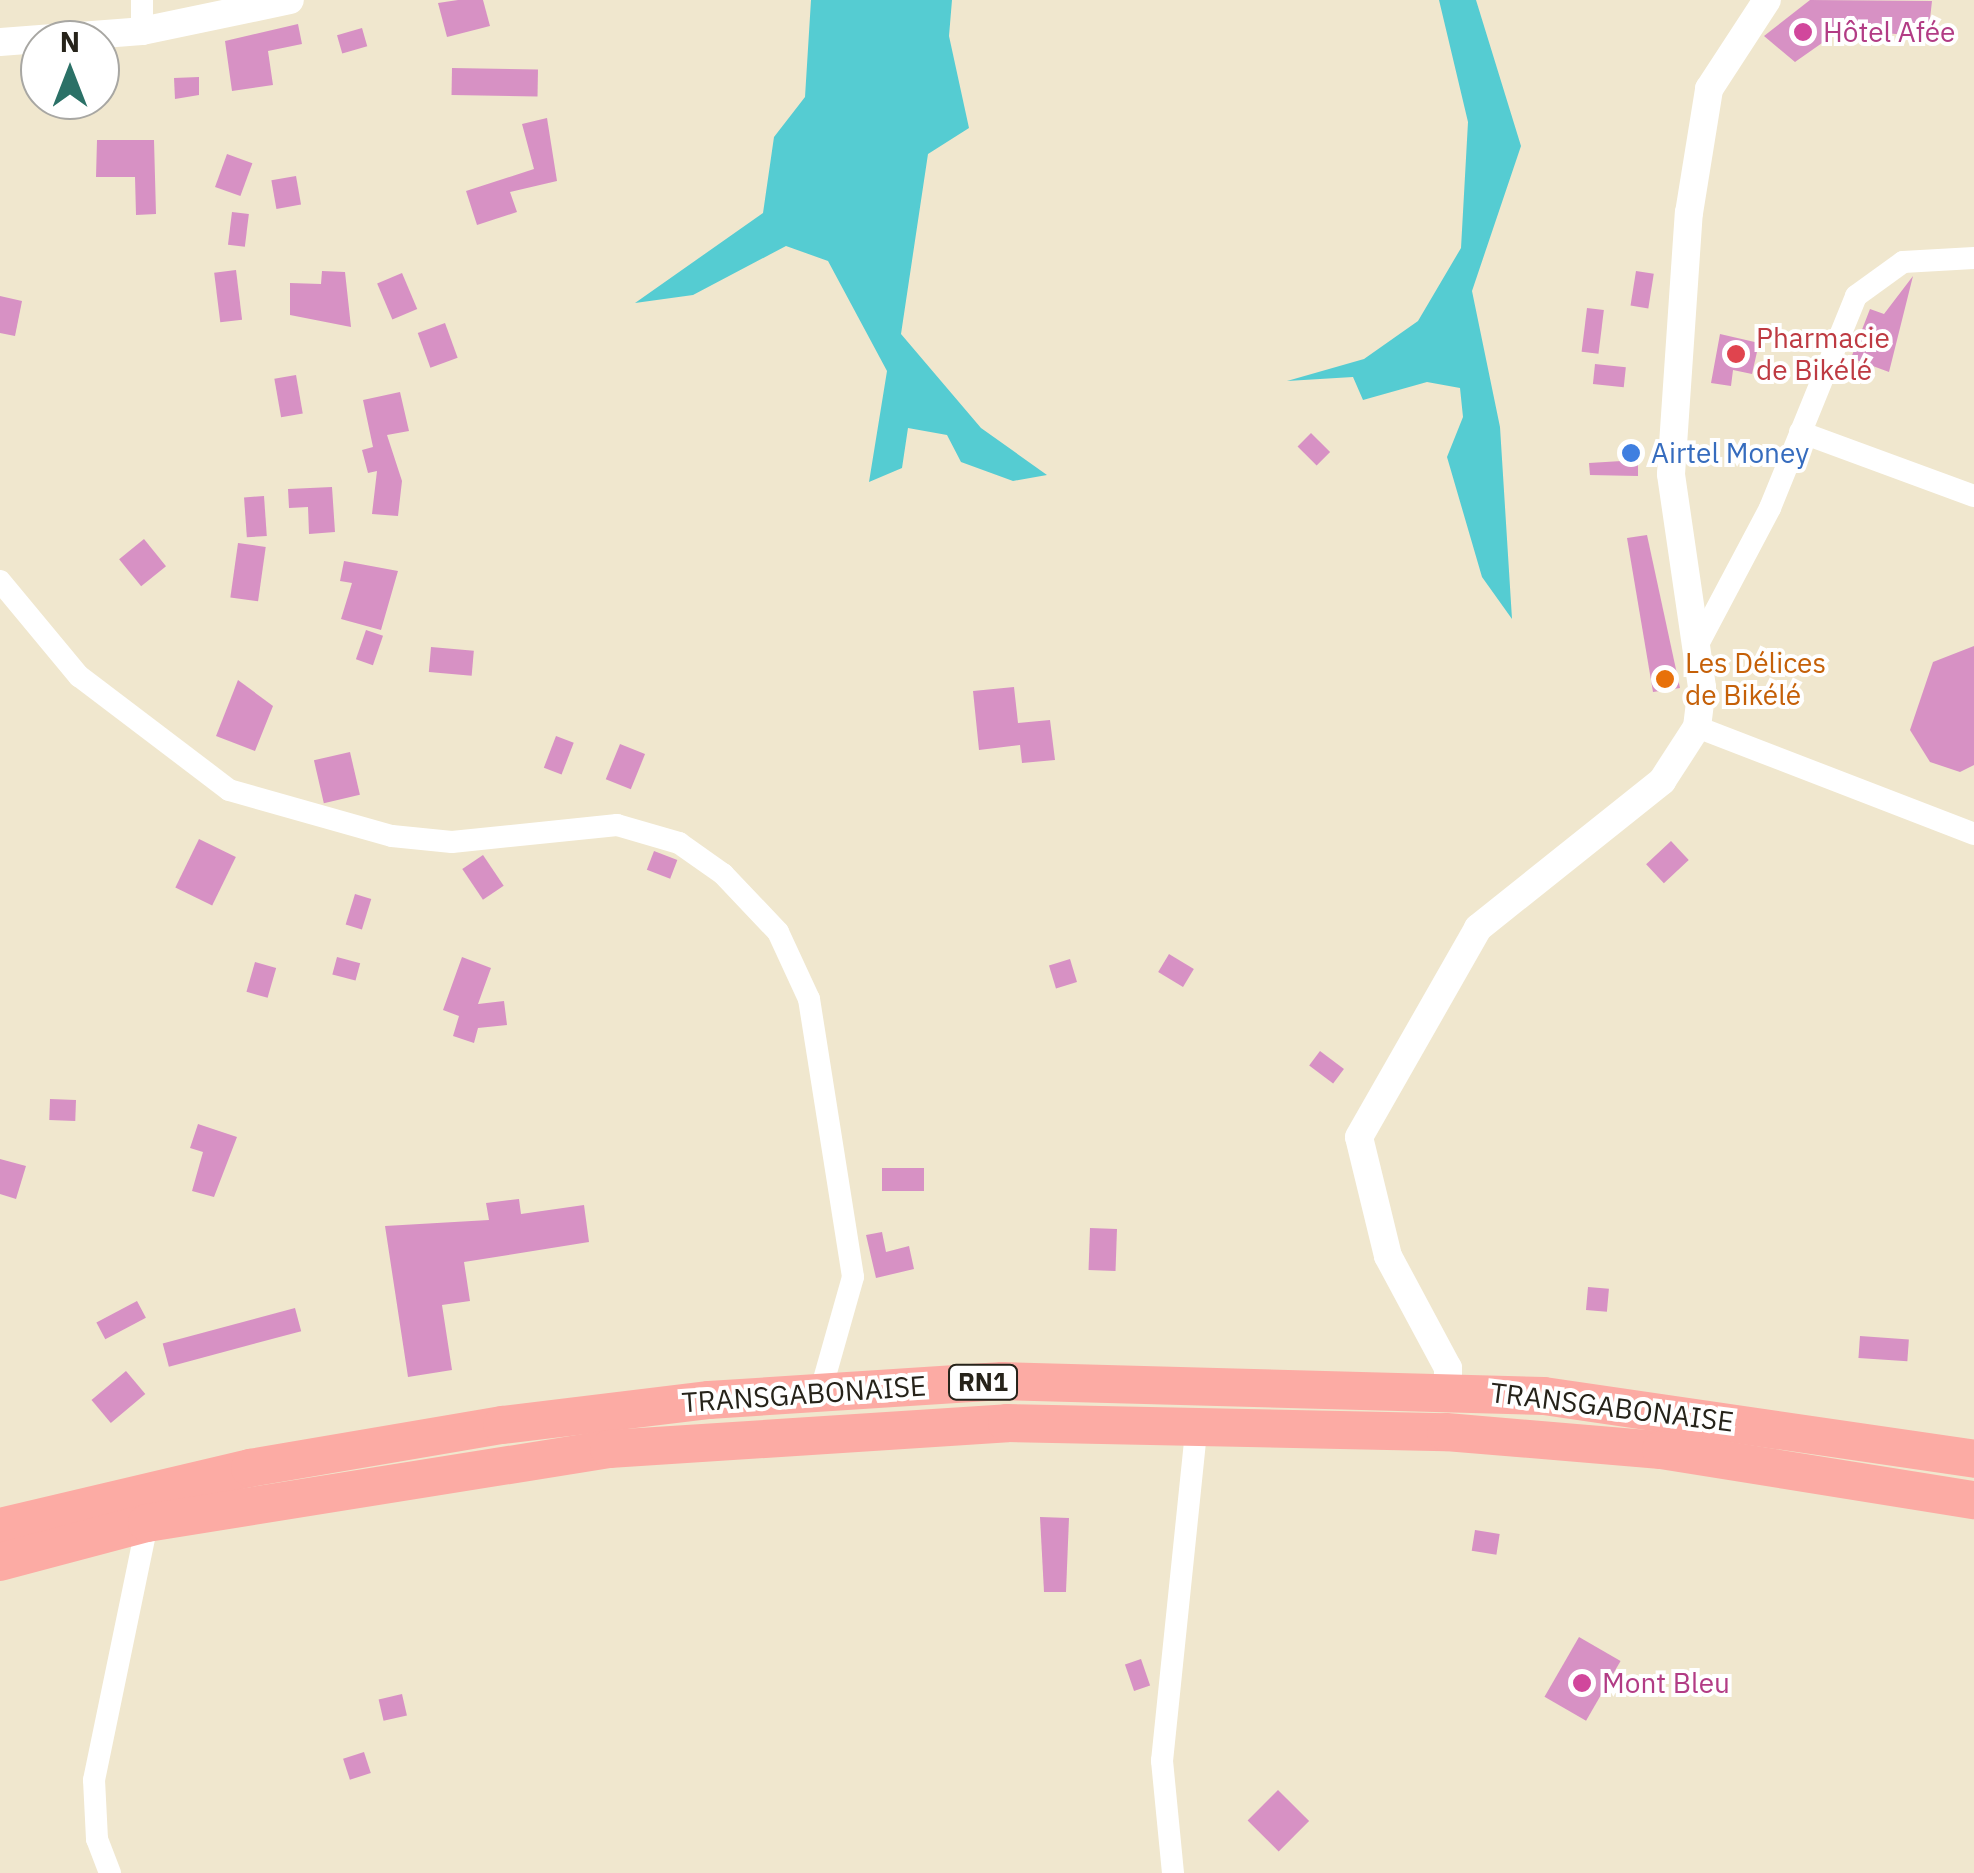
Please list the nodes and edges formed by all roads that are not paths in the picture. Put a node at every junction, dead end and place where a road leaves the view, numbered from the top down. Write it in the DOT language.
graph roads {
  1 [pos="142,0"];
  2 [pos="290,0"];
  3 [pos="1766,0"];
  4 [pos="142,31"];
  5 [pos="0,42"];
  6 [pos="1974,258"];
  7 [pos="1800,432"];
  8 [pos="1974,496"];
  9 [pos="0,582"];
  10 [pos="1697,646"];
  11 [pos="1696,727"];
  12 [pos="1974,834"];
  13 [pos="1448,1389"];
  14 [pos="820,1390"];
  15 [pos="1197,1424"];
  16 [pos="1446,1432"];
  17 [pos="1974,1459"];
  18 [pos="1974,1500"];
  19 [pos="148,1523"];
  20 [pos="0,1527"];
  21 [pos="0,1562"];
  22 [pos="110,1873"];
  23 [pos="1173,1873"];
  1 -- 4 [label="street"];
  2 -- 4 [label="street"];
  3 -- 10 [label="street"];
  4 -- 5 [label="street"];
  6 -- 7 [label="street"];
  7 -- 8 [label="street"];
  7 -- 10 [label="street"];
  9 -- 14 [label="street"];
  10 -- 11 [label="street"];
  11 -- 12 [label="street"];
  11 -- 13 [label="street"];
  13 -- 14 [label="highway, TRANSGABONAISE / RN1"];
  13 -- 16 [label="street"];
  13 -- 17 [label="highway, TRANSGABONAISE / RN1"];
  14 -- 20 [label="highway, TRANSGABONAISE / RN1"];
  15 -- 16 [label="highway, TRANSGABONAISE / RN1"];
  15 -- 19 [label="highway, TRANSGABONAISE / RN1"];
  15 -- 23 [label="street"];
  16 -- 18 [label="highway, TRANSGABONAISE / RN1"];
  19 -- 21 [label="highway, TRANSGABONAISE / RN1"];
  19 -- 22 [label="street"];
}
